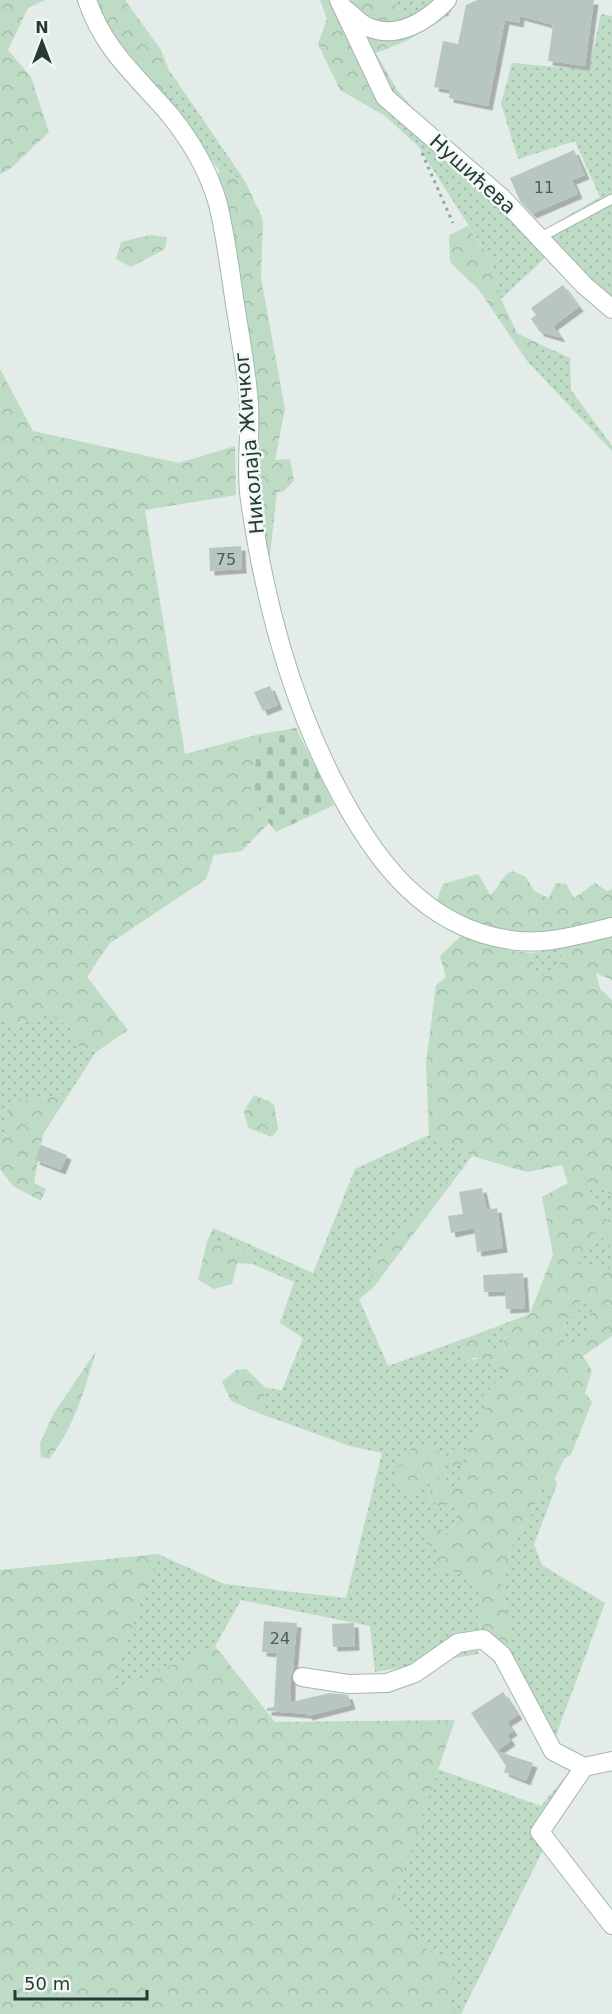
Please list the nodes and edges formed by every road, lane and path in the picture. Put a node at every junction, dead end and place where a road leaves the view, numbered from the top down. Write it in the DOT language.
graph roads {
  1 [pos="87,0"];
  2 [pos="447,0"];
  3 [pos="341,3"];
  4 [pos="422,153"];
  5 [pos="612,199"];
  6 [pos="453,223"];
  7 [pos="539,238"];
  8 [pos="612,309"];
  9 [pos="612,927"];
  10 [pos="302,1677"];
  11 [pos="612,1761"];
  12 [pos="584,1767"];
  13 [pos="612,1925"];
  1 -- 9 [label="street, Николаја Жичког"];
  2 -- 3 [label="street"];
  3 -- 7 [label="street, Нушићева"];
  4 -- 6 [label="path, Нушићева"];
  5 -- 7 [label="lane"];
  7 -- 8 [label="street, Нушићева"];
  10 -- 12 [label="street"];
  11 -- 12 [label="street"];
  12 -- 13 [label="street"];
}
